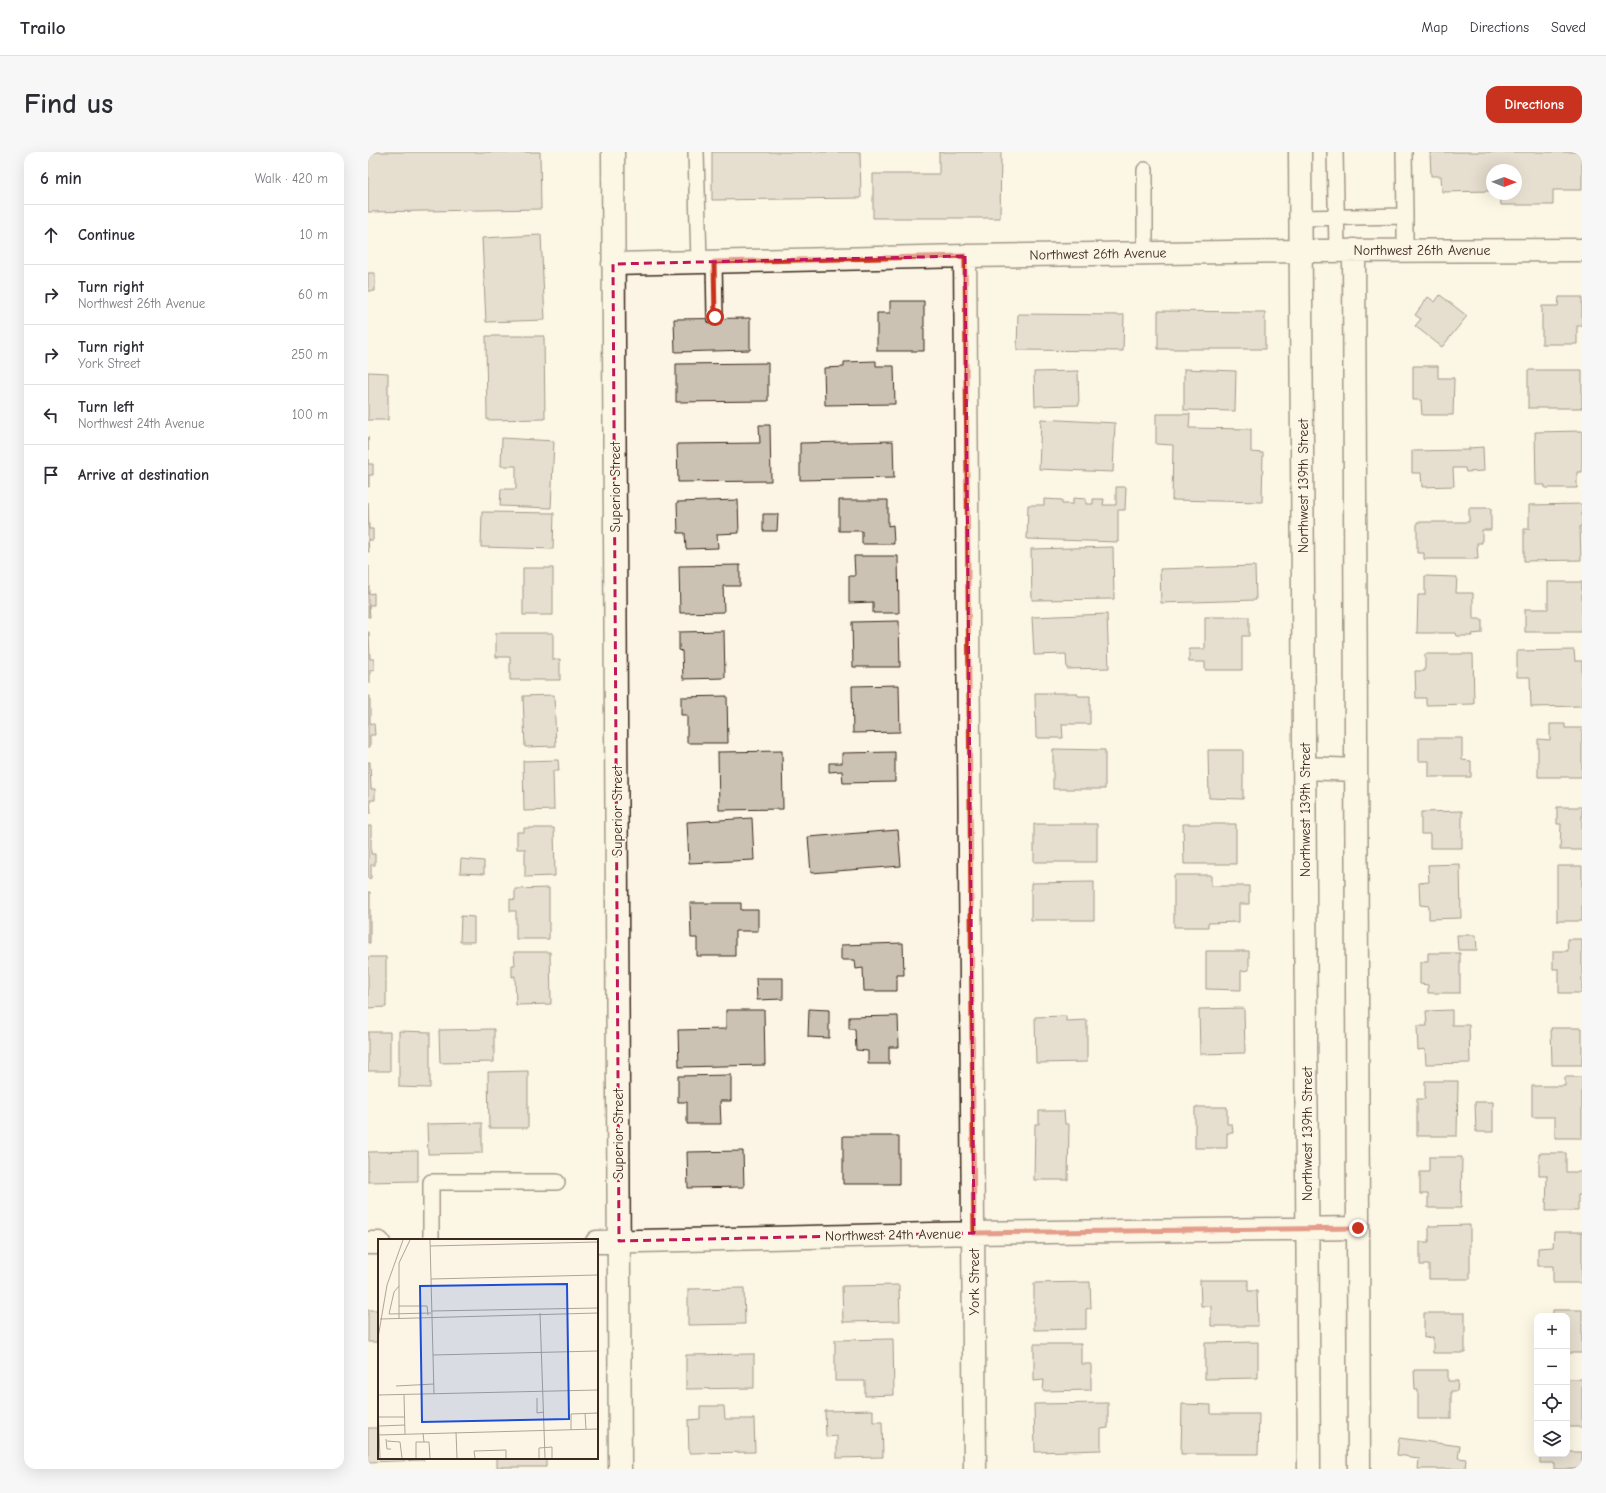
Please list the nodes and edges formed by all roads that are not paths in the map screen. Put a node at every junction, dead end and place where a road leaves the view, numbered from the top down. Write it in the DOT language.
graph roads {
  1 [pos="613,152"];
  2 [pos="696,152"];
  3 [pos="1300,152"];
  4 [pos="1335,152"];
  5 [pos="1404,152"];
  6 [pos="1145,170"];
  7 [pos="1405,216"];
  8 [pos="1301,218"];
  9 [pos="1336,218"];
  10 [pos="1345,250"];
  11 [pos="1405,250"];
  12 [pos="1582,250"];
  13 [pos="1302,251"];
  14 [pos="1145,253"];
  15 [pos="965,256"];
  16 [pos="707,262"];
  17 [pos="613,264"];
  18 [pos="715,317"];
  19 [pos="1305,768"];
  20 [pos="1356,770"];
  21 [pos="557,1182"];
  22 [pos="1308,1228"];
  23 [pos="1358,1228"];
  24 [pos="974,1233"];
  25 [pos="431,1239"];
  26 [pos="619,1241"];
  27 [pos="598,1242"];
  28 [pos="620,1469"];
  29 [pos="975,1469"];
  30 [pos="1309,1469"];
  31 [pos="1359,1469"];
  1 -- 17 [label="street, Superior Street"];
  2 -- 16 [label="lane"];
  3 -- 8 [label="street, Northwest 139th Street"];
  4 -- 9 [label="lane"];
  5 -- 7 [label="lane"];
  6 -- 14 [label="lane"];
  7 -- 9 [label="lane"];
  7 -- 11 [label="lane"];
  8 -- 9 [label="lane"];
  8 -- 13 [label="street, Northwest 139th Street"];
  9 -- 10 [label="lane"];
  10 -- 11 [label="street, Northwest 26th Avenue"];
  10 -- 13 [label="street, Northwest 26th Avenue"];
  10 -- 20 [label="street"];
  11 -- 12 [label="street, Northwest 26th Avenue"];
  13 -- 14 [label="street, Northwest 26th Avenue"];
  13 -- 19 [label="street, Northwest 139th Street"];
  14 -- 15 [label="street, Northwest 26th Avenue"];
  15 -- 16 [label="street, Northwest 26th Avenue"];
  15 -- 24 [label="street, York Street"];
  16 -- 17 [label="street, Northwest 26th Avenue"];
  16 -- 18 [label="lane"];
  17 -- 26 [label="street, Superior Street"];
  19 -- 20 [label="street"];
  19 -- 22 [label="street, Northwest 139th Street"];
  20 -- 23 [label="street"];
  21 -- 25 [label="lane"];
  22 -- 23 [label="street, Northwest 24th Avenue"];
  22 -- 24 [label="street, Northwest 24th Avenue"];
  22 -- 30 [label="street, Northwest 139th Street"];
  23 -- 31 [label="street"];
  24 -- 26 [label="street, Northwest 24th Avenue"];
  24 -- 29 [label="street, York Street"];
  26 -- 27 [label="street, Northwest 24th Avenue"];
  26 -- 28 [label="street, Superior Street"];
}
